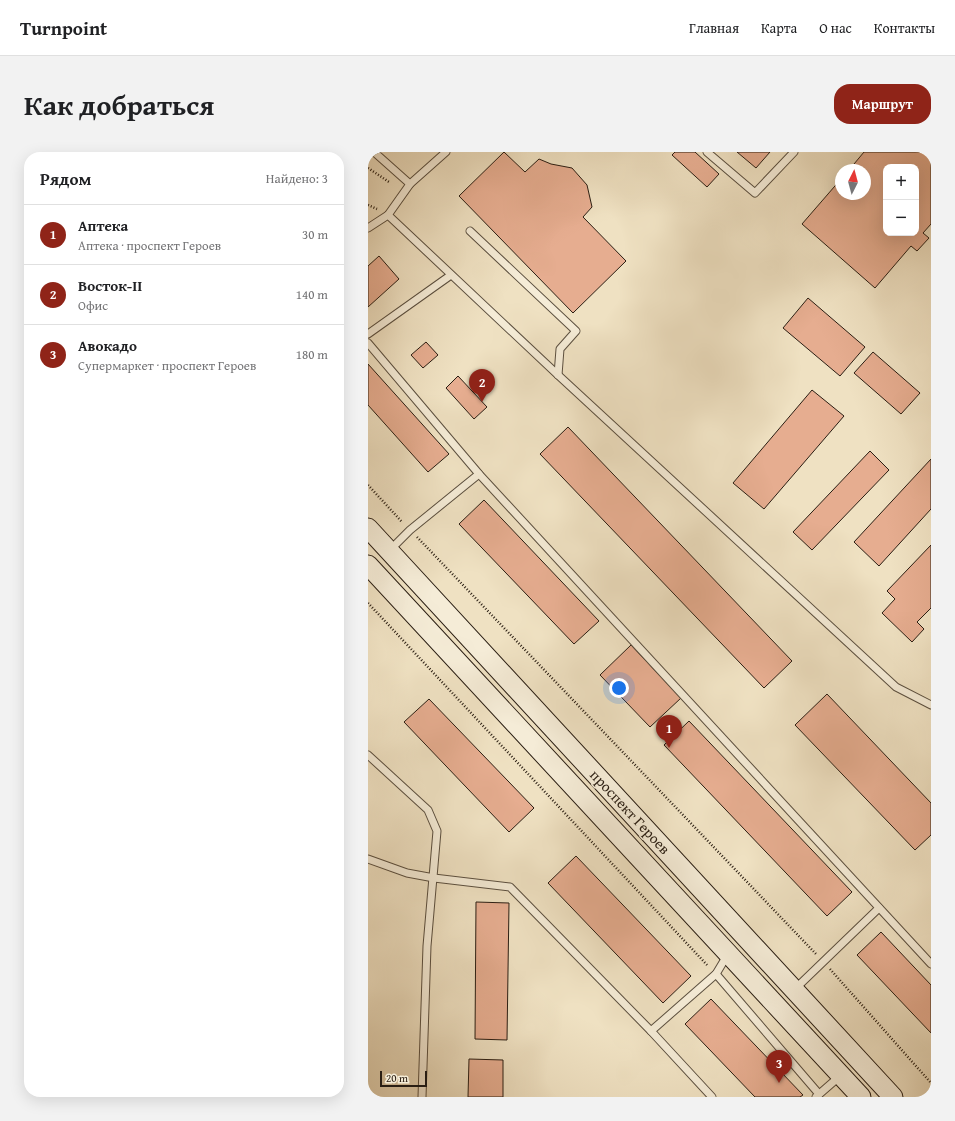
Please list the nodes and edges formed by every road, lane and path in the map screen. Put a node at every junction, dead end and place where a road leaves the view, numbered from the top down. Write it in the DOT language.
graph roads {
  1 [pos="374,152"];
  2 [pos="446,152"];
  3 [pos="707,152"];
  4 [pos="794,152"];
  5 [pos="368,168"];
  6 [pos="410,184"];
  7 [pos="404,192"];
  8 [pos="388,215"];
  9 [pos="368,228"];
  10 [pos="470,231"];
  11 [pos="451,275"];
  12 [pos="368,334"];
  13 [pos="368,343"];
  14 [pos="558,376"];
  15 [pos="479,474"];
  16 [pos="368,485"];
  17 [pos="368,528"];
  18 [pos="410,530"];
  19 [pos="389,551"];
  20 [pos="368,565"];
  21 [pos="368,603"];
  22 [pos="931,705"];
  23 [pos="368,756"];
  24 [pos="368,859"];
  25 [pos="434,878"];
  26 [pos="879,908"];
  27 [pos="728,954"];
  28 [pos="824,961"];
  29 [pos="931,964"];
  30 [pos="716,974"];
  31 [pos="794,990"];
  32 [pos="651,1031"];
  33 [pos="841,1075"];
  34 [pos="931,1083"];
  35 [pos="817,1095"];
  36 [pos="422,1097"];
  37 [pos="712,1097"];
  38 [pos="861,1097"];
  39 [pos="893,1097"];
  1 -- 6 [label="lane"];
  2 -- 6 [label="lane"];
  3 -- 4 [label="lane"];
  5 -- 7 [label="path"];
  6 -- 7 [label="lane"];
  7 -- 8 [label="lane"];
  8 -- 9 [label="lane"];
  8 -- 11 [label="lane"];
  10 -- 14 [label="lane"];
  11 -- 12 [label="lane"];
  11 -- 14 [label="lane"];
  13 -- 15 [label="lane"];
  14 -- 22 [label="lane"];
  15 -- 18 [label="lane"];
  15 -- 26 [label="lane"];
  16 -- 18 [label="path"];
  17 -- 19 [label="main road, проспект Героев"];
  18 -- 19 [label="lane"];
  18 -- 28 [label="path"];
  19 -- 31 [label="main road, проспект Героев"];
  20 -- 27 [label="main road, проспект Героев"];
  21 -- 30 [label="path"];
  23 -- 25 [label="lane"];
  24 -- 25 [label="lane"];
  25 -- 32 [label="lane"];
  25 -- 36 [label="lane"];
  26 -- 28 [label="lane"];
  26 -- 29 [label="lane"];
  27 -- 30 [label="lane"];
  27 -- 33 [label="main road, проспект Героев"];
  28 -- 31 [label="lane"];
  28 -- 34 [label="path"];
  30 -- 32 [label="lane"];
  30 -- 35 [label="lane"];
  31 -- 39 [label="main road, проспект Героев"];
  32 -- 37 [label="lane"];
  33 -- 35 [label="lane"];
  33 -- 38 [label="main road, проспект Героев"];
}
